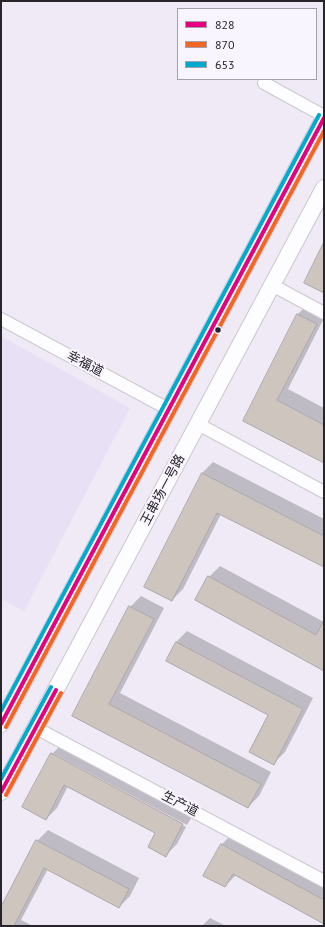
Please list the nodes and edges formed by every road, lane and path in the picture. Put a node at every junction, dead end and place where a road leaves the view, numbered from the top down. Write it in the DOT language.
graph roads {
  1 [pos="264,83"];
  2 [pos="324,117"];
  3 [pos="324,188"];
  4 [pos="272,285"];
  5 [pos="324,313"];
  6 [pos="1,319"];
  7 [pos="170,410"];
  8 [pos="198,424"];
  9 [pos="324,492"];
  10 [pos="1,724"];
  11 [pos="36,728"];
  12 [pos="1,792"];
  13 [pos="324,881"];
  1 -- 2 [label="street"];
  2 -- 7 [label="main road"];
  3 -- 4 [label="main road, 王串场一号路"];
  4 -- 5 [label="street"];
  4 -- 8 [label="main road, 王串场一号路"];
  6 -- 7 [label="street, 幸福道"];
  7 -- 10 [label="main road"];
  8 -- 9 [label="street"];
  8 -- 11 [label="main road, 王串场一号路"];
  11 -- 12 [label="main road, 王串场一号路"];
  11 -- 13 [label="street, 生产道"];
}
